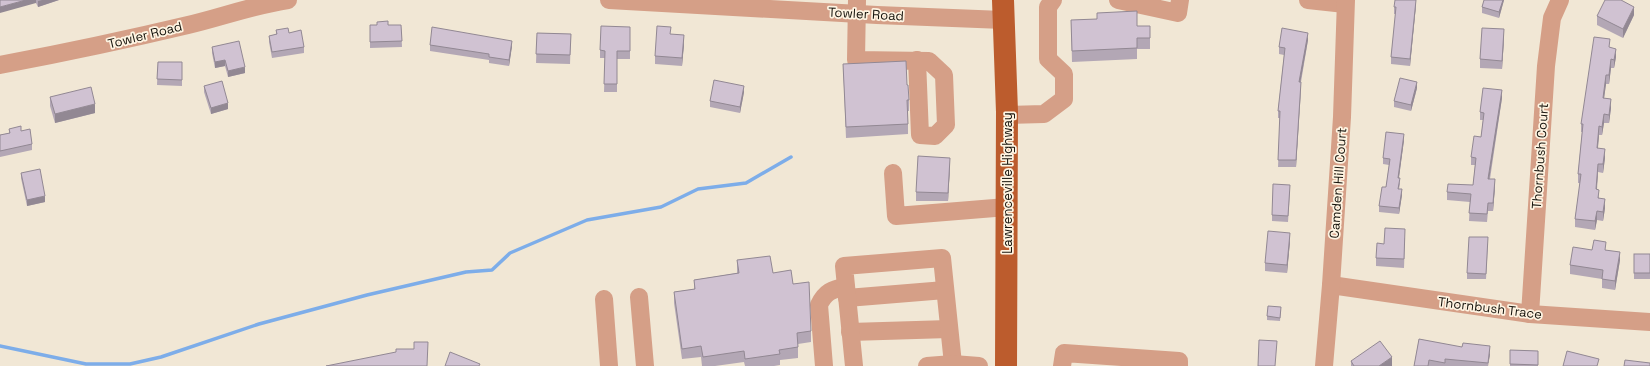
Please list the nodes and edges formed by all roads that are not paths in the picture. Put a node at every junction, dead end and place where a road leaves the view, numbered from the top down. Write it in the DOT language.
graph roads {
  1 [pos="288,0"];
  2 [pos="609,0"];
  3 [pos="1053,0"];
  4 [pos="1118,0"];
  5 [pos="1180,0"];
  6 [pos="1308,0"];
  7 [pos="1560,0"];
  8 [pos="1346,2"];
  9 [pos="857,7"];
  10 [pos="1003,10"];
  11 [pos="918,60"];
  12 [pos="0,65"];
  13 [pos="1007,115"];
  14 [pos="893,173"];
  15 [pos="1007,207"];
  16 [pos="1331,286"];
  17 [pos="945,290"];
  18 [pos="846,293"];
  19 [pos="640,297"];
  20 [pos="604,299"];
  21 [pos="1530,314"];
  22 [pos="1650,322"];
  23 [pos="949,329"];
  24 [pos="850,332"];
  25 [pos="953,364"];
  26 [pos="609,366"];
  27 [pos="645,366"];
  28 [pos="824,366"];
  29 [pos="854,366"];
  30 [pos="927,366"];
  31 [pos="979,366"];
  32 [pos="1006,366"];
  33 [pos="1062,366"];
  34 [pos="1179,366"];
  35 [pos="1324,366"];
  1 -- 12 [label="street, Towler Road"];
  2 -- 9 [label="street, Towler Road"];
  3 -- 13 [label="street"];
  4 -- 5 [label="street"];
  6 -- 8 [label="street"];
  7 -- 21 [label="street, Thornbush Court"];
  8 -- 16 [label="street, Camden Hill Court"];
  9 -- 10 [label="street, Towler Road"];
  9 -- 11 [label="street"];
  10 -- 13 [label="main road, Lawrenceville Highway"];
  13 -- 15 [label="main road, Lawrenceville Highway"];
  14 -- 15 [label="street"];
  15 -- 32 [label="main road, Lawrenceville Highway"];
  16 -- 21 [label="street, Thornbush Trace"];
  16 -- 35 [label="street, Camden Hill Court"];
  17 -- 18 [label="street"];
  17 -- 18 [label="street"];
  17 -- 23 [label="street"];
  18 -- 24 [label="street"];
  18 -- 28 [label="street"];
  19 -- 27 [label="street"];
  20 -- 26 [label="street"];
  21 -- 22 [label="street, Thornbush Trace"];
  23 -- 24 [label="street"];
  23 -- 25 [label="street"];
  24 -- 29 [label="street"];
  25 -- 30 [label="street"];
  25 -- 31 [label="street"];
  33 -- 34 [label="street"];
}
